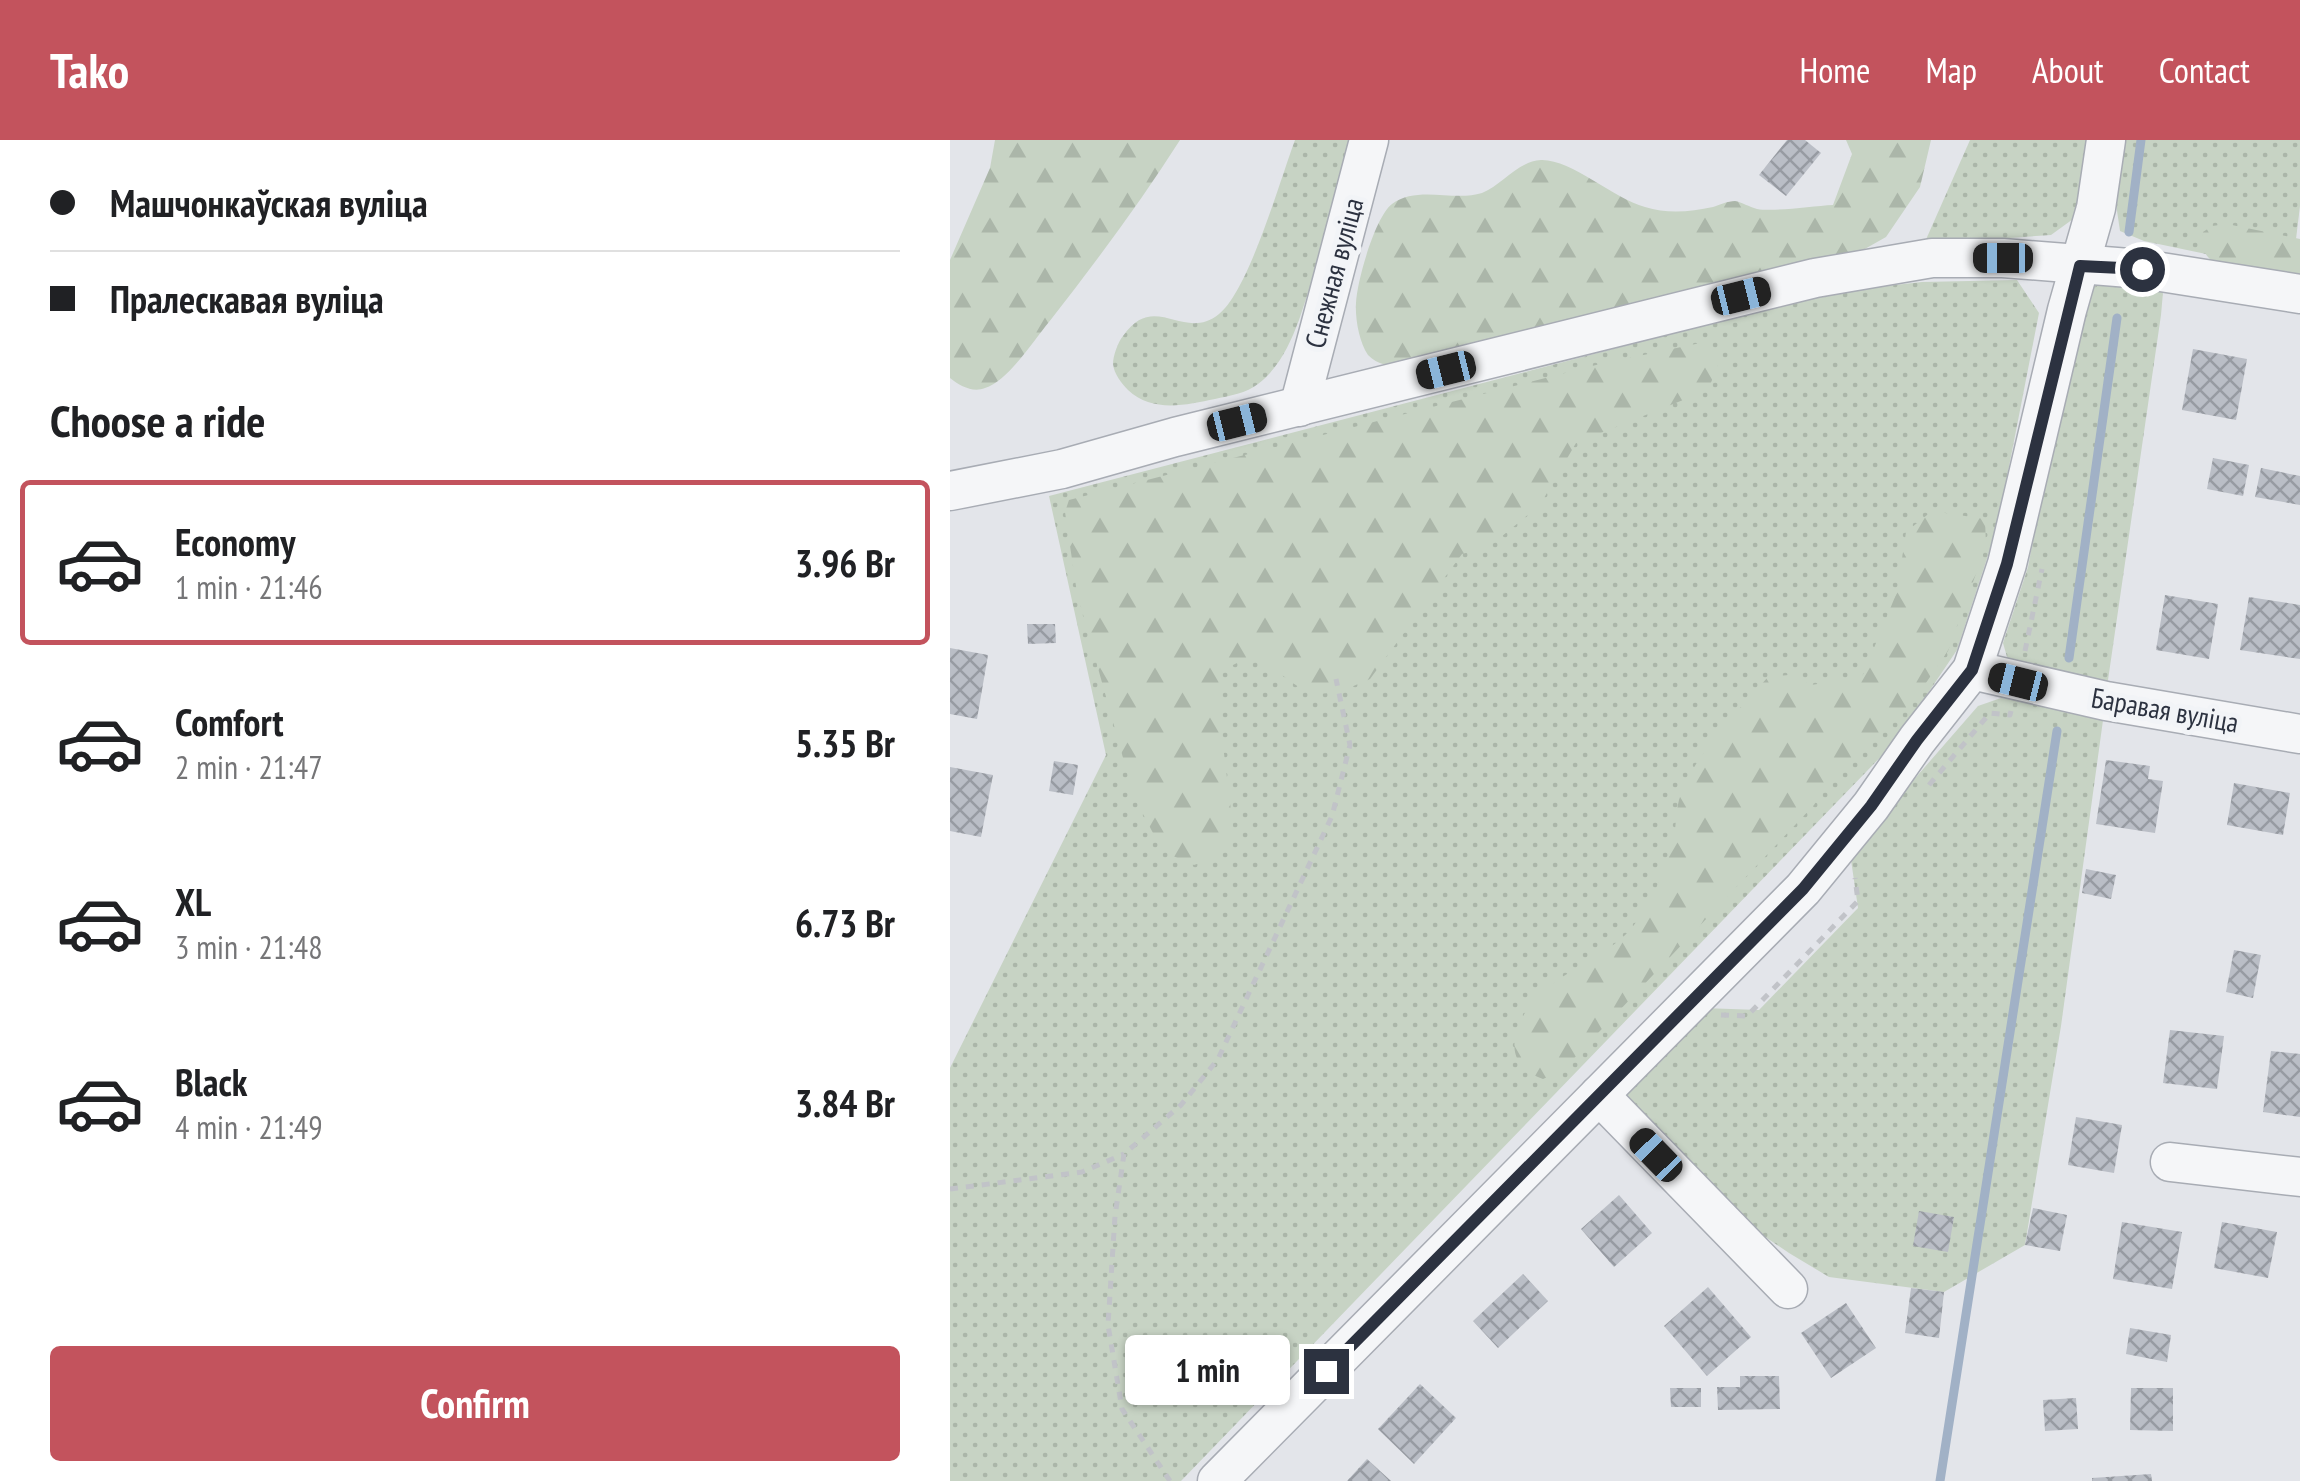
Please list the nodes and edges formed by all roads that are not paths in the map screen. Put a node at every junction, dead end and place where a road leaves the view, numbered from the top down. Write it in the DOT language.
graph roads {
  1 [pos="1370,140"];
  2 [pos="2106,140"];
  3 [pos="2080,266"];
  4 [pos="2300,294"];
  5 [pos="1298,407"];
  6 [pos="950,492"];
  7 [pos="1972,670"];
  8 [pos="2300,734"];
  9 [pos="1599,1095"];
  10 [pos="2170,1162"];
  11 [pos="2300,1177"];
  12 [pos="1788,1289"];
  13 [pos="1217,1481"];
  1 -- 5 [label="street, Снежная вуліца"];
  2 -- 3 [label="street"];
  3 -- 4 [label="street"];
  3 -- 5 [label="street"];
  3 -- 7 [label="street"];
  5 -- 6 [label="street"];
  7 -- 8 [label="street, Баравая вуліца"];
  7 -- 9 [label="street"];
  9 -- 12 [label="street"];
  9 -- 13 [label="street"];
  10 -- 11 [label="street"];
}
